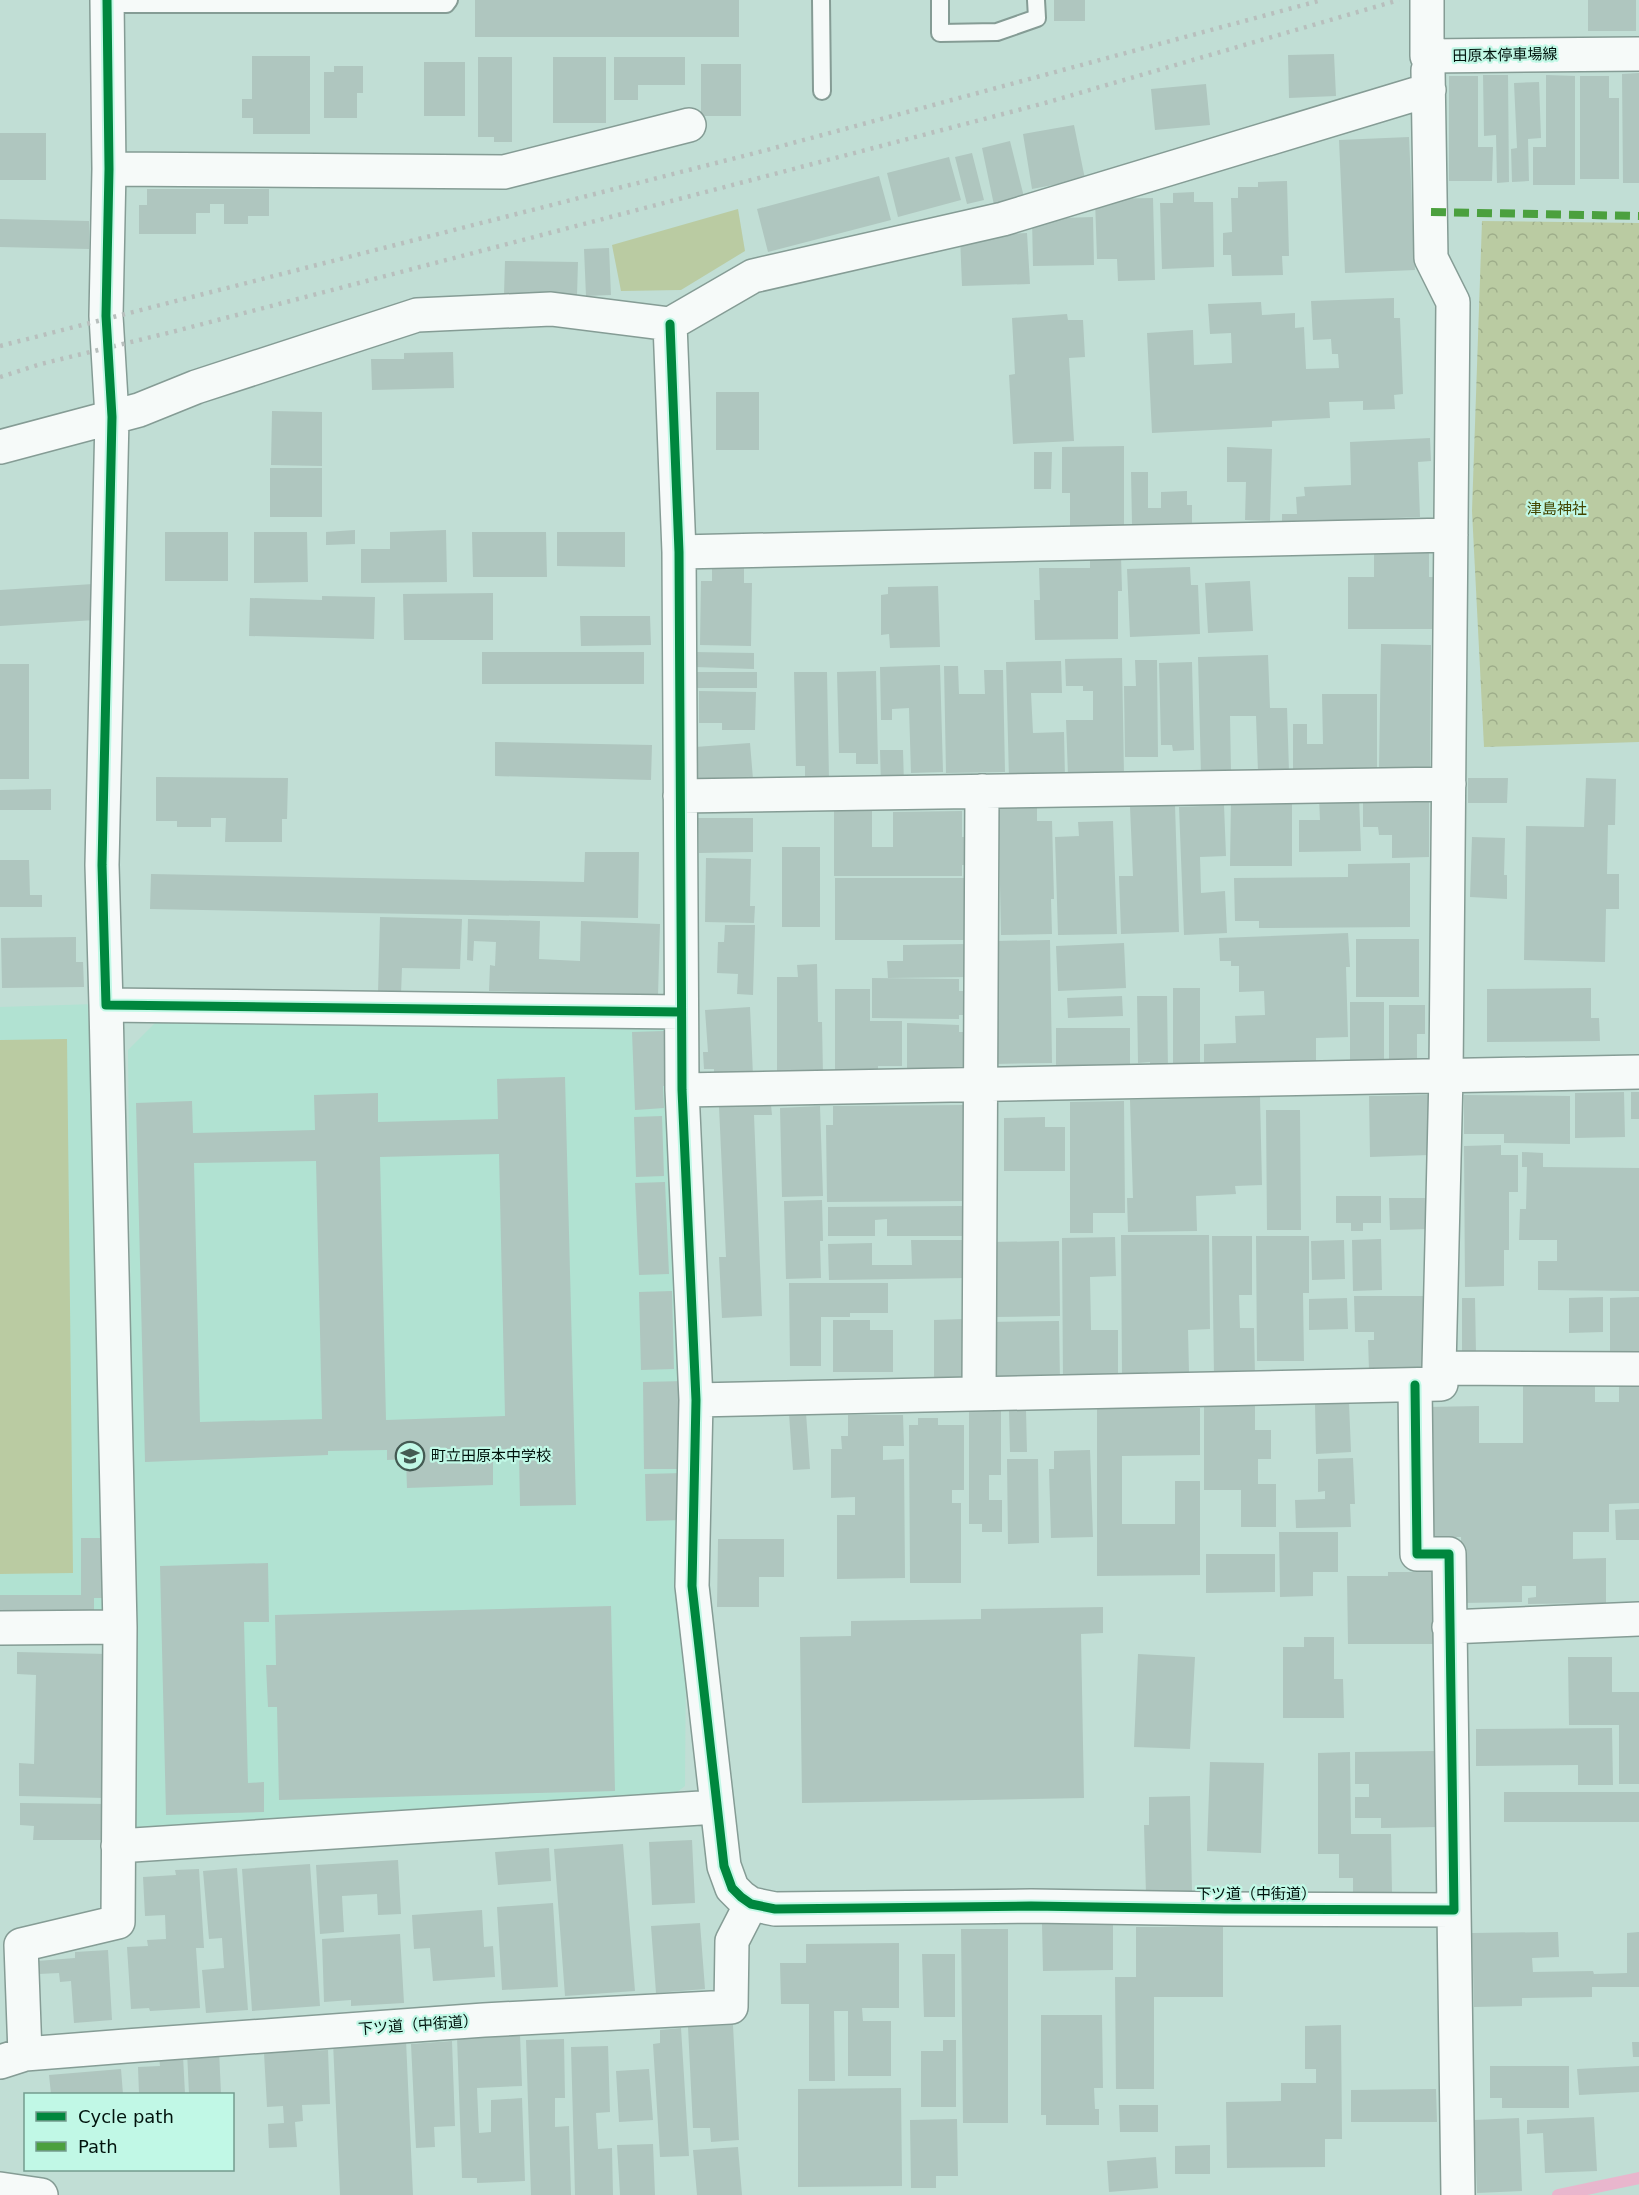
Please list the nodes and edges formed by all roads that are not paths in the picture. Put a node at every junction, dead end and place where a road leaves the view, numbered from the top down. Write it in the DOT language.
graph roads {
  1 [pos="449,0"];
  2 [pos="822,0"];
  3 [pos="940,0"];
  4 [pos="1036,0"];
  5 [pos="1427,0"];
  6 [pos="107,2"];
  7 [pos="1639,54"];
  8 [pos="1427,56"];
  9 [pos="1429,90"];
  10 [pos="822,91"];
  11 [pos="689,125"];
  12 [pos="109,169"];
  13 [pos="670,324"];
  14 [pos="112,417"];
  15 [pos="0,447"];
  16 [pos="1451,535"];
  17 [pos="678,552"];
  18 [pos="1449,784"];
  19 [pos="981,791"];
  20 [pos="680,796"];
  21 [pos="106,1005"];
  22 [pos="681,1012"];
  23 [pos="1639,1072"];
  24 [pos="1446,1075"];
  25 [pos="980,1084"];
  26 [pos="682,1090"];
  27 [pos="1639,1369"];
  28 [pos="1427,1377"];
  29 [pos="979,1394"];
  30 [pos="696,1400"];
  31 [pos="1639,1619"];
  32 [pos="120,1627"];
  33 [pos="1449,1627"];
  34 [pos="0,1628"];
  35 [pos="716,1807"];
  36 [pos="118,1846"];
  37 [pos="763,1906"];
  38 [pos="1454,1910"];
  39 [pos="12,2058"];
  40 [pos="0,2189"];
  41 [pos="41,2195"];
  42 [pos="1458,2195"];
  1 -- 6 [label="lane"];
  2 -- 10 [label="lane"];
  3 -- 4 [label="lane"];
  5 -- 8 [label="street"];
  6 -- 12 [label="street"];
  7 -- 8 [label="street, 田原本停車場線"];
  8 -- 9 [label="street"];
  9 -- 13 [label="street"];
  9 -- 16 [label="street"];
  11 -- 12 [label="street"];
  12 -- 14 [label="street"];
  13 -- 14 [label="street"];
  13 -- 17 [label="street"];
  14 -- 15 [label="street"];
  14 -- 21 [label="street"];
  16 -- 17 [label="street"];
  16 -- 18 [label="street"];
  17 -- 20 [label="street"];
  18 -- 19 [label="street"];
  18 -- 24 [label="street"];
  19 -- 20 [label="street"];
  19 -- 25 [label="street"];
  20 -- 22 [label="street"];
  21 -- 22 [label="street"];
  21 -- 32 [label="street"];
  22 -- 26 [label="street"];
  23 -- 24 [label="street"];
  24 -- 25 [label="street"];
  24 -- 28 [label="street"];
  25 -- 26 [label="street"];
  25 -- 29 [label="street"];
  26 -- 30 [label="street"];
  27 -- 28 [label="street"];
  28 -- 29 [label="street"];
  28 -- 33 [label="street"];
  29 -- 30 [label="street"];
  30 -- 35 [label="street"];
  31 -- 33 [label="street"];
  32 -- 34 [label="street"];
  32 -- 36 [label="street"];
  33 -- 38 [label="street"];
  35 -- 36 [label="street"];
  35 -- 37 [label="street"];
  36 -- 39 [label="street"];
  37 -- 38 [label="street, 下ツ道（中街道）"];
  37 -- 39 [label="street, 下ツ道（中街道）"];
  38 -- 42 [label="street"];
  40 -- 41 [label="street"];
}
